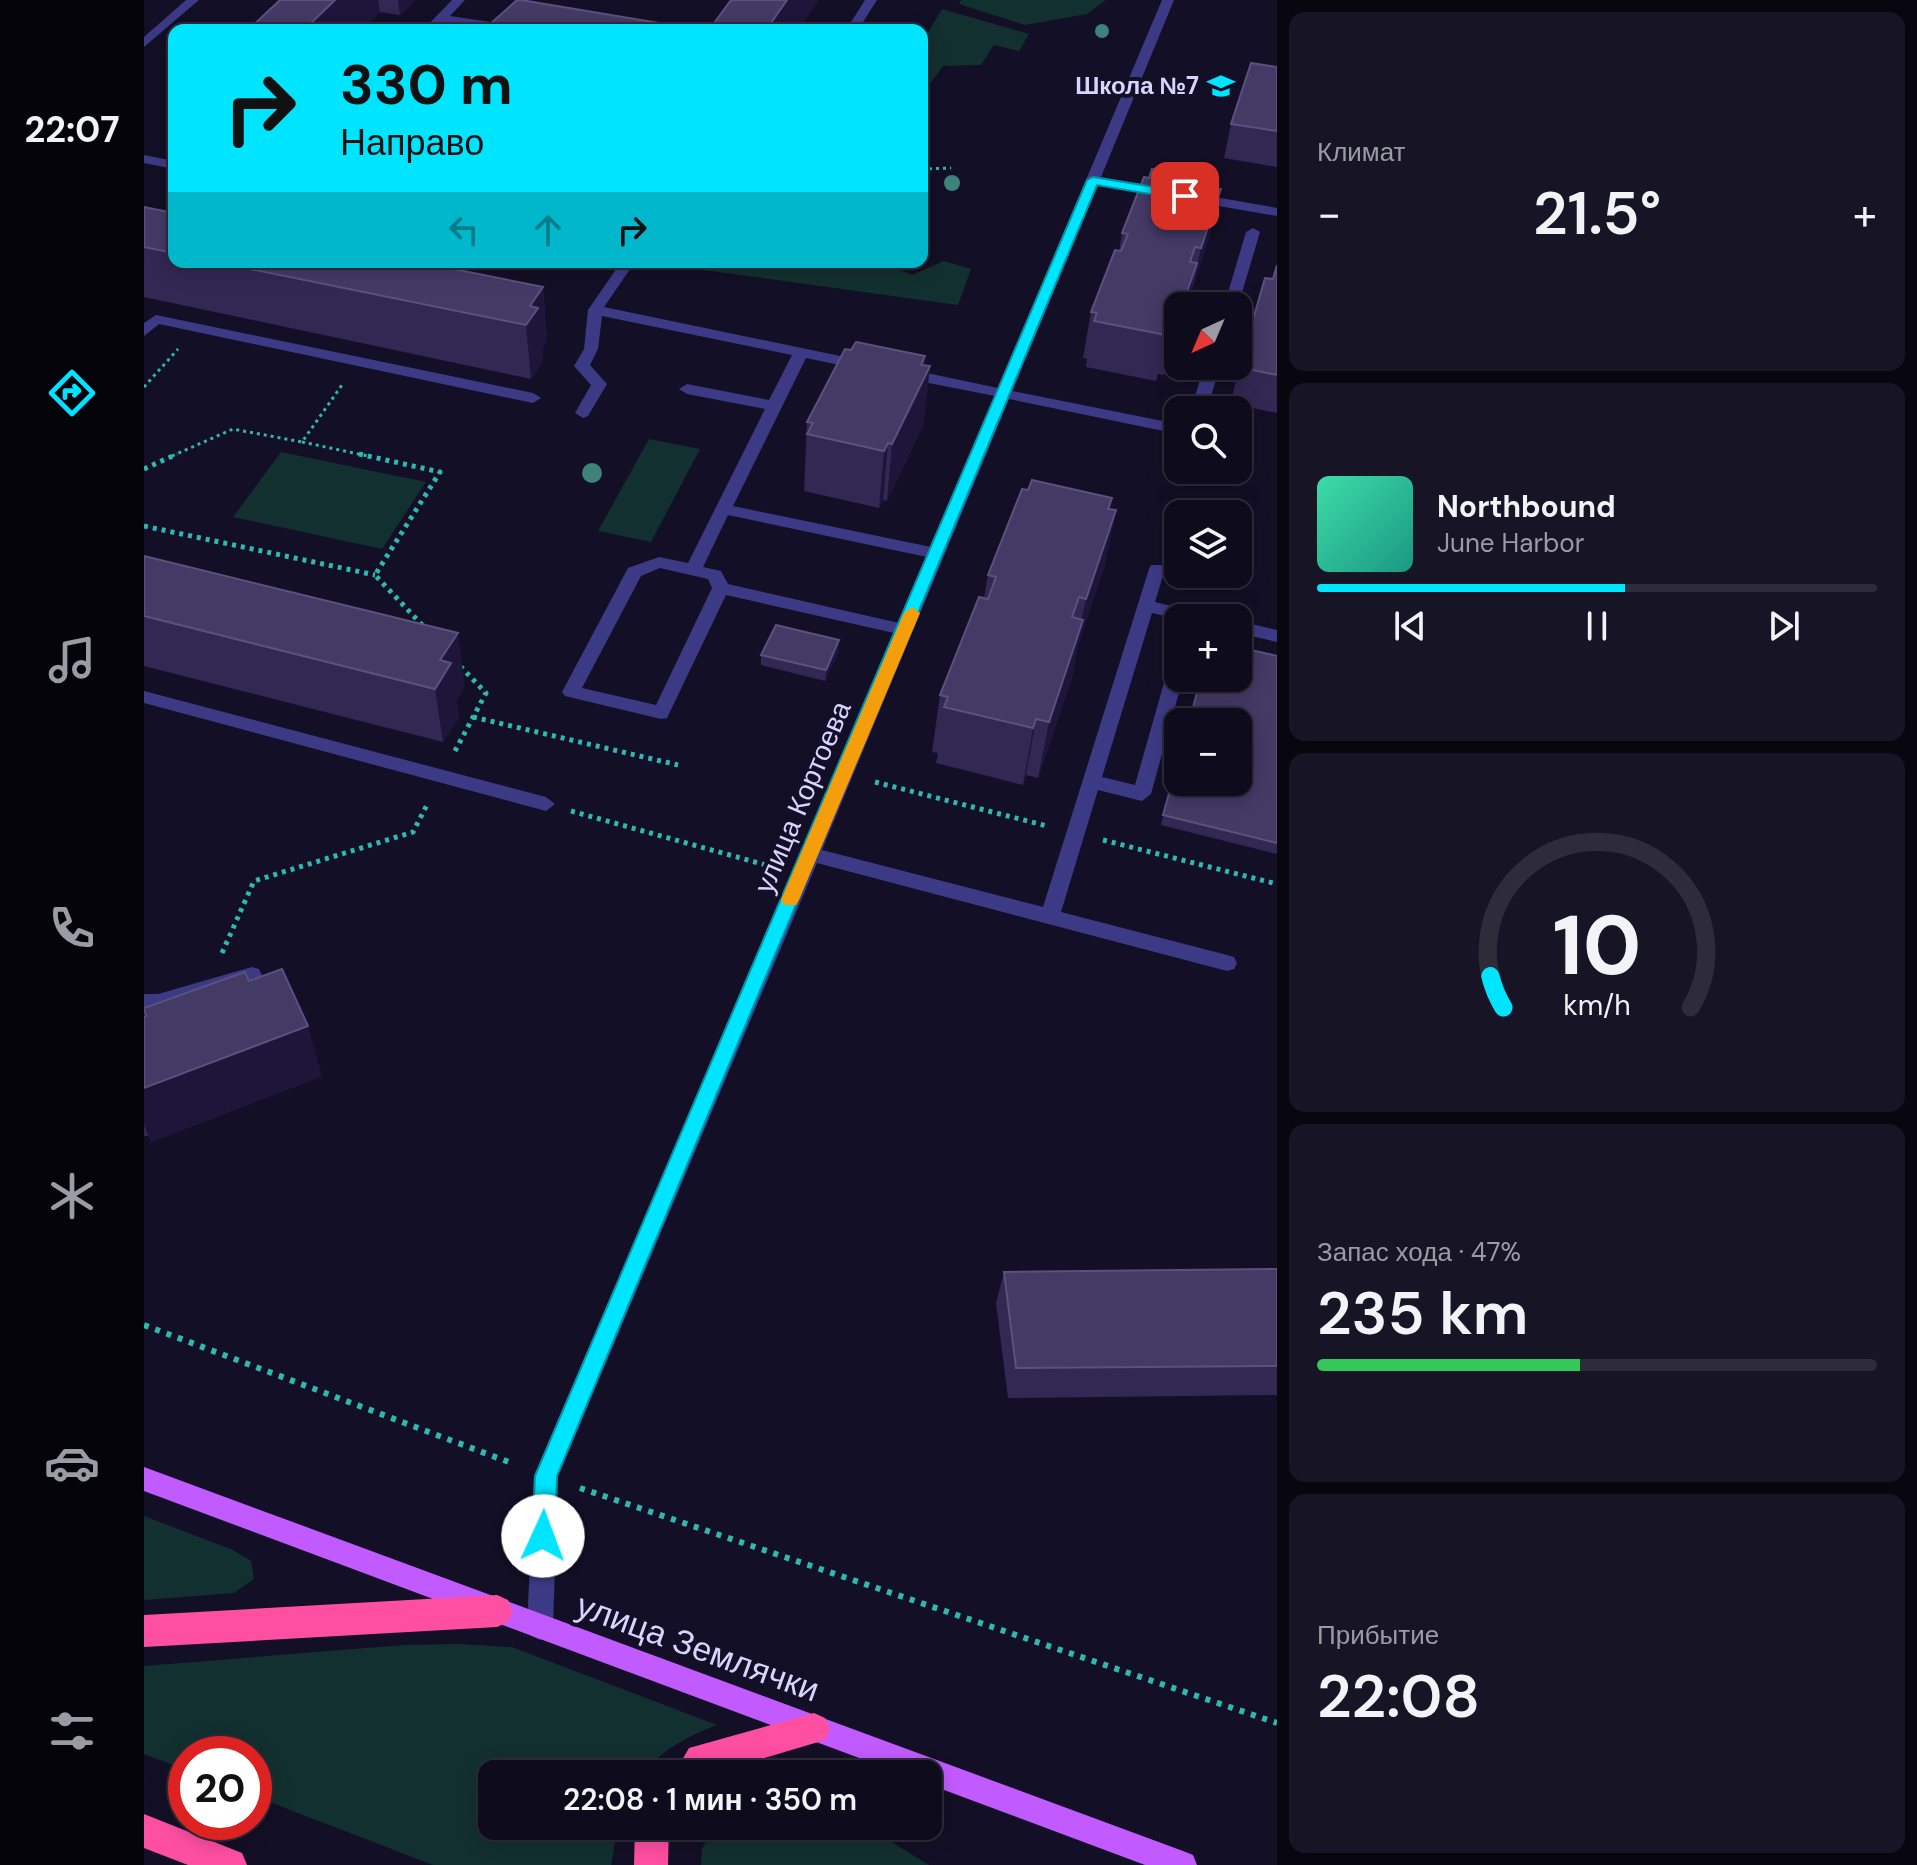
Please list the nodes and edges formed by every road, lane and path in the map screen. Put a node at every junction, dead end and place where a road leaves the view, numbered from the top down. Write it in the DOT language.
graph roads {
  1 [pos="193,0"];
  2 [pos="459,0"];
  3 [pos="871,0"];
  4 [pos="1168,0"];
  5 [pos="442,18"];
  6 [pos="436,24"];
  7 [pos="480,24"];
  8 [pos="856,24"];
  9 [pos="144,43"];
  10 [pos="144,159"];
  11 [pos="168,164"];
  12 [pos="951,168"];
  13 [pos="928,169"];
  14 [pos="1093,180"];
  15 [pos="1277,212"];
  16 [pos="1253,232"];
  17 [pos="624,268"];
  18 [pos="1235,292"];
  19 [pos="595,310"];
  20 [pos="197,328"];
  21 [pos="144,332"];
  22 [pos="801,352"];
  23 [pos="358,362"];
  24 [pos="144,387"];
  25 [pos="687,389"];
  26 [pos="1003,394"];
  27 [pos="533,398"];
  28 [pos="774,406"];
  29 [pos="583,413"];
  30 [pos="1164,426"];
  31 [pos="302,442"];
  32 [pos="144,469"];
  33 [pos="723,509"];
  34 [pos="144,526"];
  35 [pos="936,553"];
  36 [pos="694,568"];
  37 [pos="1157,569"];
  38 [pos="375,575"];
  39 [pos="721,588"];
  40 [pos="1146,606"];
  41 [pos="1164,611"];
  42 [pos="425,629"];
  43 [pos="905,630"];
  44 [pos="1252,630"];
  45 [pos="1277,636"];
  46 [pos="455,661"];
  47 [pos="1170,692"];
  48 [pos="144,697"];
  49 [pos="473,717"];
  50 [pos="678,765"];
  51 [pos="442,775"];
  52 [pos="1091,781"];
  53 [pos="546,804"];
  54 [pos="806,864"];
  55 [pos="1050,916"];
  56 [pos="1227,963"];
  57 [pos="252,975"];
  58 [pos="207,988"];
  59 [pos="144,1002"];
  60 [pos="144,1325"];
  61 [pos="546,1476"];
  62 [pos="144,1479"];
  63 [pos="497,1611"];
  64 [pos="540,1627"];
  65 [pos="144,1631"];
  66 [pos="1277,1723"];
  67 [pos="814,1729"];
  68 [pos="701,1760"];
  69 [pos="144,1831"];
  70 [pos="652,1840"];
  71 [pos="230,1865"];
  72 [pos="651,1865"];
  73 [pos="1183,1865"];
  1 -- 9 [label="street"];
  2 -- 5 [label="street"];
  3 -- 8 [label="street"];
  4 -- 14 [label="street, улица Кортоева"];
  5 -- 6 [label="street"];
  5 -- 7 [label="street"];
  10 -- 11 [label="street"];
  12 -- 13 [label="path"];
  14 -- 15 [label="street"];
  14 -- 26 [label="street, улица Кортоева"];
  16 -- 18 [label="street"];
  17 -- 19 [label="street"];
  19 -- 22 [label="street"];
  19 -- 29 [label="street"];
  20 -- 21 [label="street"];
  20 -- 23 [label="street"];
  20 -- 24 [label="path"];
  22 -- 26 [label="street"];
  22 -- 28 [label="street"];
  23 -- 27 [label="street"];
  23 -- 31 [label="path"];
  25 -- 28 [label="street"];
  26 -- 30 [label="street"];
  26 -- 35 [label="street, улица Кортоева"];
  28 -- 33 [label="street"];
  31 -- 32 [label="path"];
  31 -- 38 [label="path"];
  33 -- 35 [label="street"];
  33 -- 36 [label="street"];
  34 -- 38 [label="path"];
  35 -- 43 [label="street, улица Кортоева"];
  36 -- 39 [label="street"];
  36 -- 39 [label="street"];
  37 -- 40 [label="street"];
  38 -- 42 [label="path"];
  39 -- 43 [label="street"];
  40 -- 41 [label="street"];
  40 -- 52 [label="street"];
  43 -- 54 [label="street, улица Кортоева"];
  44 -- 45 [label="street"];
  46 -- 49 [label="path"];
  47 -- 52 [label="street"];
  48 -- 51 [label="street"];
  49 -- 50 [label="path"];
  49 -- 51 [label="path"];
  51 -- 53 [label="street"];
  51 -- 58 [label="path"];
  52 -- 55 [label="street"];
  53 -- 54 [label="path"];
  54 -- 55 [label="street"];
  54 -- 61 [label="street, улица Кортоева"];
  55 -- 56 [label="street"];
  57 -- 58 [label="street"];
  58 -- 59 [label="street"];
  60 -- 61 [label="path"];
  61 -- 64 [label="street, улица Кортоева"];
  61 -- 66 [label="path"];
  62 -- 63 [label="main road, улица Землячки"];
  63 -- 64 [label="main road, улица Землячки"];
  63 -- 65 [label="highway"];
  64 -- 67 [label="main road, улица Землячки"];
  67 -- 68 [label="highway"];
  67 -- 73 [label="main road, улица Землячки"];
  69 -- 71 [label="highway"];
  70 -- 72 [label="highway"];
}
